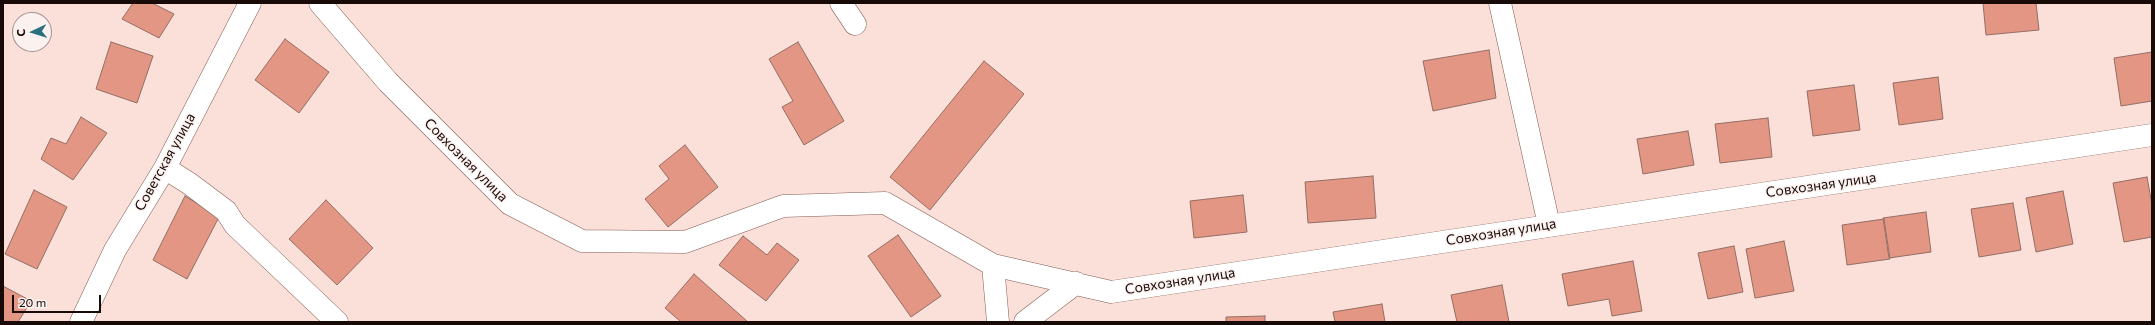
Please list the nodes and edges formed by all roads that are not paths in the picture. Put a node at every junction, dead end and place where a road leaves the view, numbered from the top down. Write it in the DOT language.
graph roads {
  1 [pos="250,3"];
  2 [pos="320,3"];
  3 [pos="841,3"];
  4 [pos="1500,3"];
  5 [pos="855,24"];
  6 [pos="2152,135"];
  7 [pos="164,168"];
  8 [pos="1549,225"];
  9 [pos="993,265"];
  10 [pos="1076,284"];
  11 [pos="81,322"];
  12 [pos="337,322"];
  13 [pos="998,322"];
  14 [pos="1025,322"];
  1 -- 7 [label="street, Советская улица"];
  2 -- 9 [label="street, Совхозная улица"];
  3 -- 5 [label="street"];
  4 -- 8 [label="street"];
  6 -- 8 [label="street, Совхозная улица"];
  7 -- 11 [label="street, Советская улица"];
  7 -- 12 [label="street"];
  8 -- 10 [label="street, Совхозная улица"];
  9 -- 10 [label="street, Совхозная улица"];
  9 -- 13 [label="street"];
  10 -- 14 [label="street"];
}
